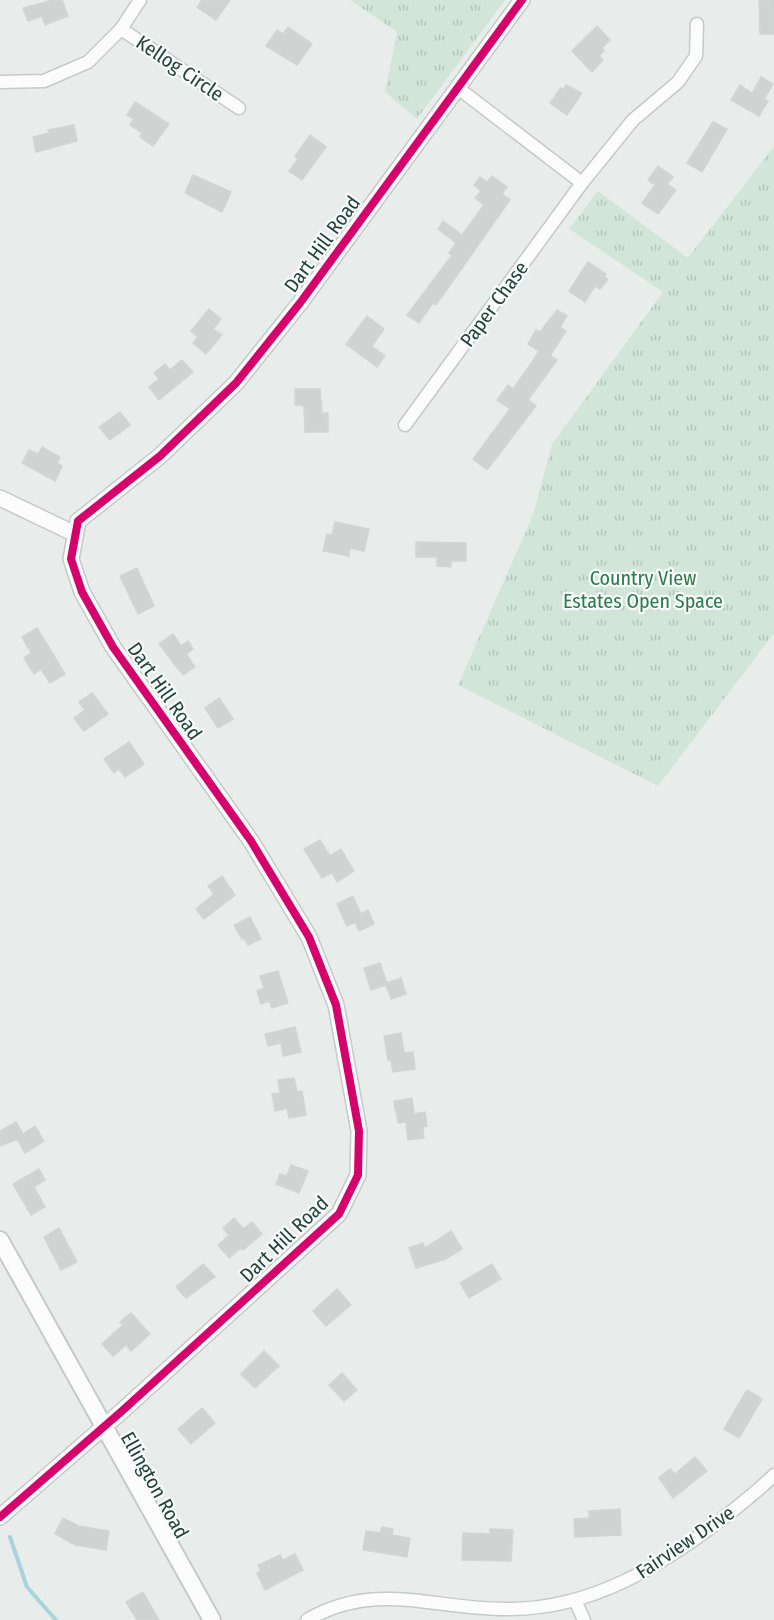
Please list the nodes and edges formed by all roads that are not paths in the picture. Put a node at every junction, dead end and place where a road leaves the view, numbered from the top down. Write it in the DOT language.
graph roads {
  1 [pos="140,0"];
  2 [pos="522,0"];
  3 [pos="697,24"];
  4 [pos="120,28"];
  5 [pos="0,82"];
  6 [pos="458,88"];
  7 [pos="239,108"];
  8 [pos="582,183"];
  9 [pos="405,425"];
  10 [pos="0,498"];
  11 [pos="74,533"];
  12 [pos="0,1240"];
  13 [pos="104,1427"];
  14 [pos="774,1475"];
  15 [pos="0,1517"];
  16 [pos="575,1600"];
  17 [pos="212,1620"];
  18 [pos="307,1620"];
  19 [pos="584,1620"];
  1 -- 4 [label="street"];
  2 -- 6 [label="street, Dart Hill Road"];
  3 -- 8 [label="street, Paper Chase"];
  4 -- 5 [label="street"];
  4 -- 7 [label="street, Kellog Circle"];
  6 -- 8 [label="street"];
  6 -- 11 [label="street, Dart Hill Road"];
  8 -- 9 [label="street, Paper Chase"];
  10 -- 11 [label="street"];
  11 -- 13 [label="street, Dart Hill Road"];
  12 -- 13 [label="main road, Ellington Road"];
  13 -- 15 [label="street, Dart Hill Road"];
  13 -- 17 [label="main road, Ellington Road"];
  14 -- 16 [label="street, Fairview Drive"];
  16 -- 18 [label="street, Fairview Drive"];
  16 -- 19 [label="street"];
}
